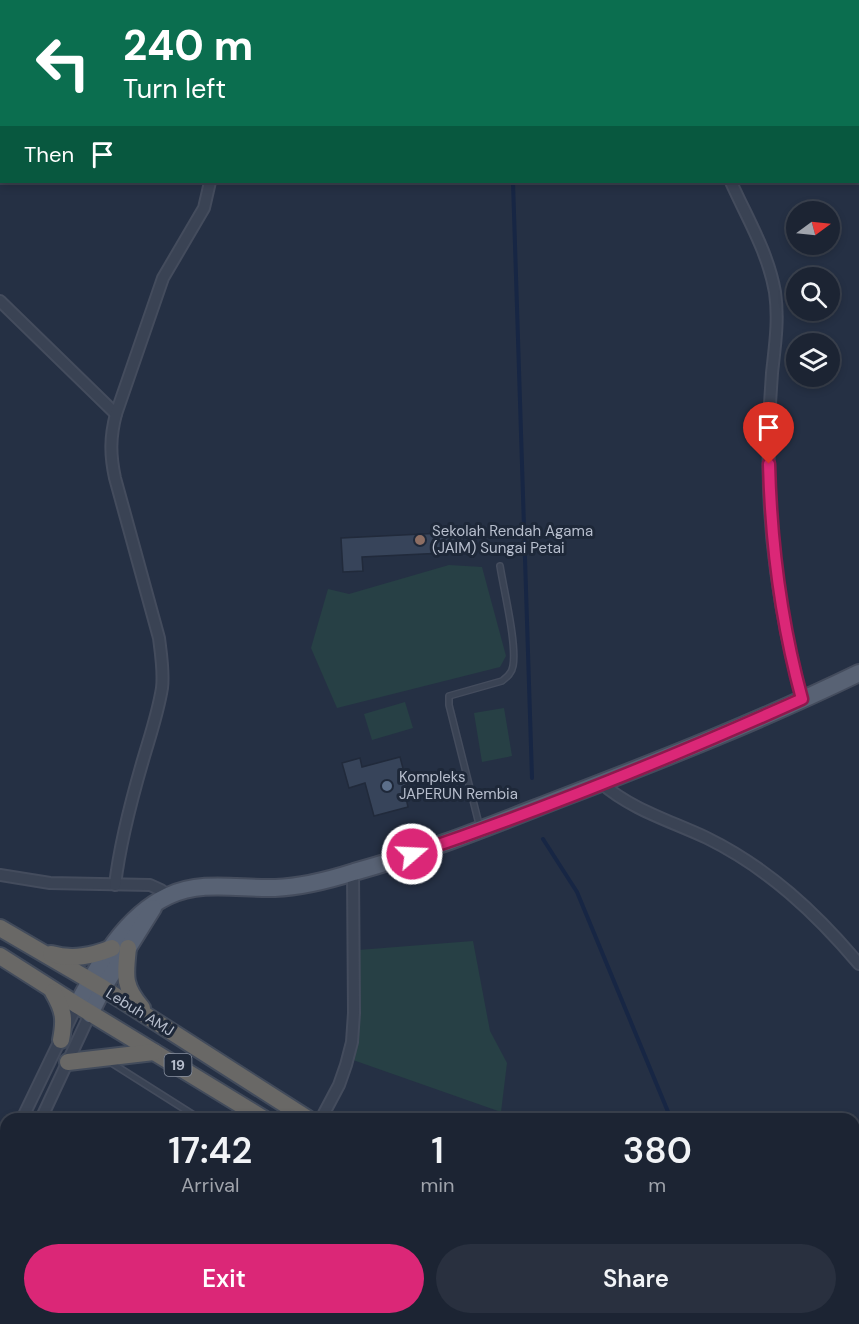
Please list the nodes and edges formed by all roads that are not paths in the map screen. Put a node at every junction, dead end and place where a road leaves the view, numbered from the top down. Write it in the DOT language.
graph roads {
  1 [pos="210,183"];
  2 [pos="731,183"];
  3 [pos="0,301"];
  4 [pos="116,414"];
  5 [pos="500,566"];
  6 [pos="859,673"];
  7 [pos="802,699"];
  8 [pos="601,783"];
  9 [pos="480,830"];
  10 [pos="353,873"];
  11 [pos="0,875"];
  12 [pos="115,885"];
  13 [pos="161,900"];
  14 [pos="0,928"];
  15 [pos="120,948"];
  16 [pos="38,951"];
  17 [pos="0,956"];
  18 [pos="859,964"];
  19 [pos="96,985"];
  20 [pos="48,987"];
  21 [pos="83,1009"];
  22 [pos="160,1024"];
  23 [pos="60,1040"];
  24 [pos="154,1052"];
  25 [pos="103,1058"];
  26 [pos="68,1062"];
  27 [pos="25,1113"];
  28 [pos="43,1113"];
  29 [pos="190,1113"];
  30 [pos="254,1113"];
  31 [pos="299,1113"];
  32 [pos="324,1113"];
  1 -- 4 [label="street"];
  2 -- 7 [label="street"];
  3 -- 4 [label="street"];
  4 -- 12 [label="street"];
  5 -- 9 [label="lane"];
  6 -- 7 [label="main road"];
  7 -- 8 [label="main road"];
  8 -- 9 [label="main road"];
  8 -- 18 [label="street"];
  9 -- 10 [label="main road"];
  10 -- 13 [label="main road"];
  10 -- 32 [label="street"];
  11 -- 12 [label="street"];
  12 -- 13 [label="street"];
  13 -- 15 [label="main road"];
  14 -- 16 [label="highway, Lebuh AMJ / 19"];
  15 -- 16 [label="highway"];
  15 -- 19 [label="main road"];
  15 -- 22 [label="highway"];
  16 -- 19 [label="highway, Lebuh AMJ / 19"];
  17 -- 20 [label="highway, Lebuh AMJ / 19"];
  19 -- 21 [label="main road"];
  19 -- 22 [label="highway, Lebuh AMJ / 19"];
  20 -- 21 [label="highway, Lebuh AMJ / 19"];
  20 -- 23 [label="highway"];
  21 -- 23 [label="street"];
  21 -- 24 [label="highway, Lebuh AMJ / 19"];
  21 -- 26 [label="street"];
  22 -- 31 [label="highway, Lebuh AMJ / 19"];
  23 -- 27 [label="street"];
  24 -- 25 [label="highway"];
  24 -- 30 [label="highway, Lebuh AMJ / 19"];
  25 -- 26 [label="highway"];
  25 -- 29 [label="lane"];
  26 -- 28 [label="street"];
}
